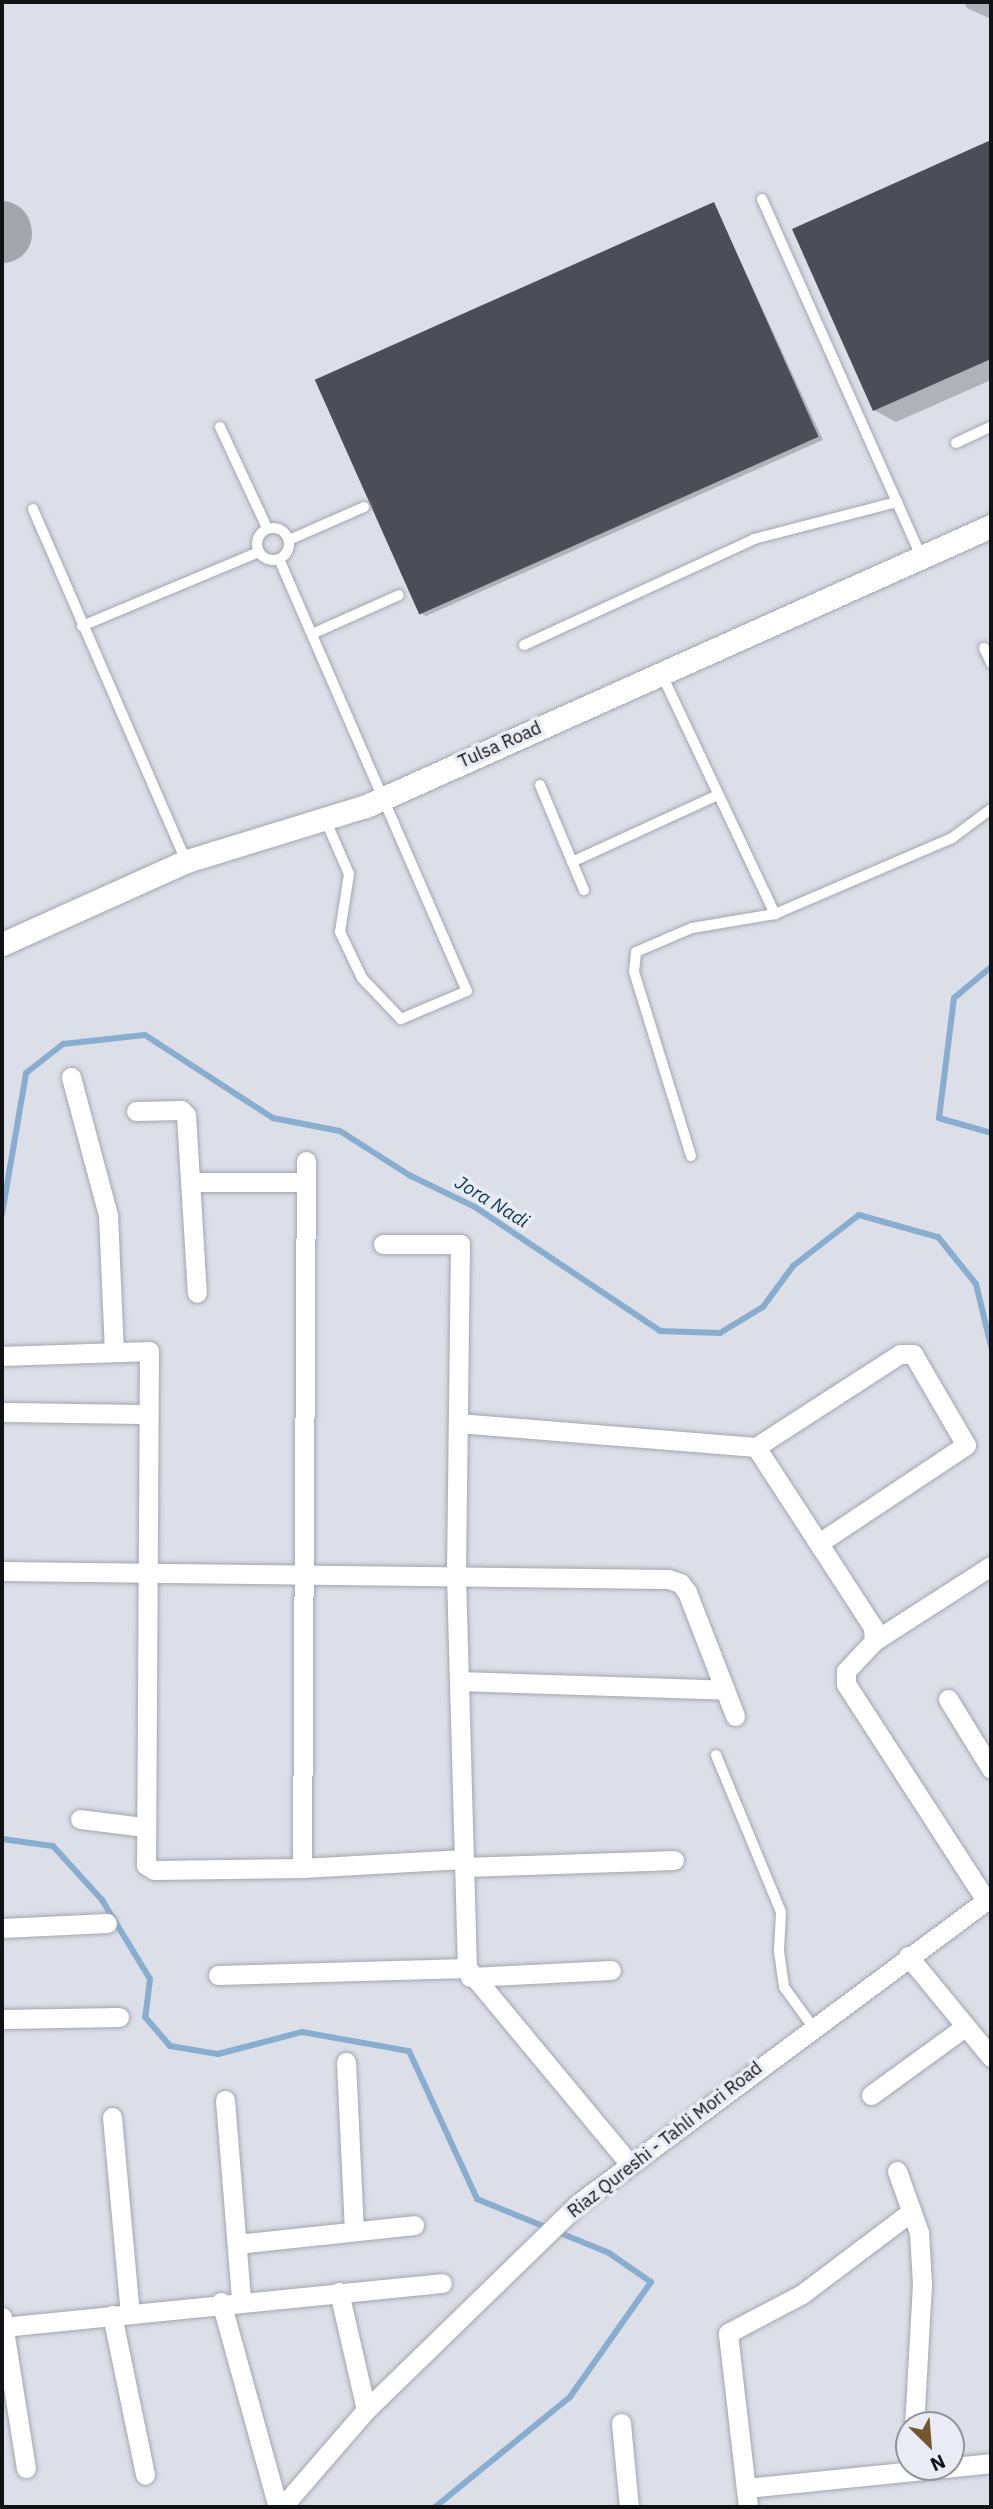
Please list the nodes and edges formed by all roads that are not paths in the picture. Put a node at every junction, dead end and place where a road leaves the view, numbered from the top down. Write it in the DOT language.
graph roads {
  1 [pos="762,199"];
  2 [pos="220,427"];
  3 [pos="991,427"];
  4 [pos="956,443"];
  5 [pos="897,502"];
  6 [pos="363,507"];
  7 [pos="33,509"];
  8 [pos="991,526"];
  9 [pos="267,528"];
  10 [pos="289,540"];
  11 [pos="259,552"];
  12 [pos="921,556"];
  13 [pos="279,559"];
  14 [pos="399,594"];
  15 [pos="82,626"];
  16 [pos="312,634"];
  17 [pos="524,645"];
  18 [pos="984,648"];
  19 [pos="991,663"];
  20 [pos="660,673"];
  21 [pos="540,785"];
  22 [pos="718,794"];
  23 [pos="386,797"];
  24 [pos="991,809"];
  25 [pos="325,819"];
  26 [pos="187,862"];
  27 [pos="572,862"];
  28 [pos="584,890"];
  29 [pos="775,914"];
  30 [pos="2,944"];
  31 [pos="71,1077"];
  32 [pos="136,1111"];
  33 [pos="691,1156"];
  34 [pos="306,1161"];
  35 [pos="194,1182"];
  36 [pos="305,1182"];
  37 [pos="383,1244"];
  38 [pos="197,1293"];
  39 [pos="114,1352"];
  40 [pos="2,1356"];
  41 [pos="2,1412"];
  42 [pos="148,1414"];
  43 [pos="458,1423"];
  44 [pos="756,1447"];
  45 [pos="820,1544"];
  46 [pos="991,1566"];
  47 [pos="2,1571"];
  48 [pos="147,1573"];
  49 [pos="302,1574"];
  50 [pos="456,1575"];
  51 [pos="874,1641"];
  52 [pos="460,1681"];
  53 [pos="725,1690"];
  54 [pos="948,1699"];
  55 [pos="735,1716"];
  56 [pos="716,1755"];
  57 [pos="991,1769"];
  58 [pos="80,1819"];
  59 [pos="144,1827"];
  60 [pos="674,1860"];
  61 [pos="464,1863"];
  62 [pos="302,1868"];
  63 [pos="989,1898"];
  64 [pos="107,1923"];
  65 [pos="2,1928"];
  66 [pos="908,1956"];
  67 [pos="611,1970"];
  68 [pos="469,1973"];
  69 [pos="218,1976"];
  70 [pos="119,2017"];
  71 [pos="2,2019"];
  72 [pos="966,2026"];
  73 [pos="813,2027"];
  74 [pos="991,2057"];
  75 [pos="346,2062"];
  76 [pos="871,2095"];
  77 [pos="225,2100"];
  78 [pos="112,2117"];
  79 [pos="630,2164"];
  80 [pos="897,2171"];
  81 [pos="912,2212"];
  82 [pos="414,2225"];
  83 [pos="354,2231"];
  84 [pos="237,2244"];
  85 [pos="442,2283"];
  86 [pos="339,2292"];
  87 [pos="231,2301"];
  88 [pos="121,2314"];
  89 [pos="2,2324"];
  90 [pos="366,2410"];
  91 [pos="915,2411"];
  92 [pos="621,2423"];
  93 [pos="991,2463"];
  94 [pos="965,2465"];
  95 [pos="26,2468"];
  96 [pos="895,2472"];
  97 [pos="145,2475"];
  98 [pos="747,2498"];
  99 [pos="280,2507"];
  100 [pos="629,2507"];
  1 -- 5 [label="lane"];
  2 -- 9 [label="lane"];
  3 -- 4 [label="lane"];
  5 -- 12 [label="lane"];
  5 -- 17 [label="lane"];
  6 -- 10 [label="lane"];
  7 -- 15 [label="lane"];
  8 -- 12 [label="street, Tulsa Road"];
  9 -- 10 [label="lane"];
  9 -- 11 [label="lane"];
  10 -- 13 [label="lane"];
  11 -- 13 [label="lane"];
  11 -- 15 [label="lane"];
  12 -- 20 [label="street, Tulsa Road"];
  13 -- 16 [label="lane"];
  14 -- 16 [label="lane"];
  15 -- 26 [label="lane"];
  16 -- 23 [label="lane"];
  18 -- 19 [label="lane"];
  20 -- 22 [label="lane"];
  20 -- 23 [label="street, Tulsa Road"];
  21 -- 27 [label="lane"];
  22 -- 27 [label="lane"];
  22 -- 29 [label="lane"];
  23 -- 25 [label="street, Tulsa Road"];
  23 -- 25 [label="lane"];
  24 -- 29 [label="lane"];
  25 -- 26 [label="street, Tulsa Road"];
  26 -- 30 [label="street, Tulsa Road"];
  27 -- 28 [label="lane"];
  29 -- 33 [label="lane"];
  31 -- 39 [label="street"];
  32 -- 35 [label="street"];
  34 -- 36 [label="street"];
  35 -- 36 [label="street"];
  35 -- 38 [label="street"];
  36 -- 49 [label="street"];
  37 -- 43 [label="street"];
  39 -- 40 [label="street"];
  39 -- 42 [label="street"];
  41 -- 42 [label="street"];
  42 -- 48 [label="street"];
  43 -- 44 [label="street"];
  43 -- 50 [label="street"];
  44 -- 45 [label="street"];
  44 -- 45 [label="street"];
  45 -- 51 [label="street"];
  46 -- 51 [label="street"];
  47 -- 48 [label="street"];
  48 -- 49 [label="street"];
  48 -- 59 [label="street"];
  49 -- 50 [label="street"];
  49 -- 62 [label="street"];
  50 -- 52 [label="street"];
  50 -- 53 [label="street"];
  51 -- 63 [label="street"];
  52 -- 53 [label="street"];
  52 -- 61 [label="street"];
  53 -- 55 [label="street"];
  54 -- 57 [label="street"];
  56 -- 73 [label="lane"];
  58 -- 59 [label="street"];
  59 -- 62 [label="street"];
  60 -- 61 [label="street"];
  61 -- 62 [label="street"];
  61 -- 68 [label="street"];
  63 -- 66 [label="street, Riaz Qureshi - Tahli Mori Road"];
  64 -- 65 [label="street"];
  66 -- 72 [label="street"];
  66 -- 73 [label="street, Riaz Qureshi - Tahli Mori Road"];
  67 -- 68 [label="street"];
  68 -- 69 [label="street"];
  68 -- 79 [label="street"];
  70 -- 71 [label="street"];
  72 -- 74 [label="street"];
  72 -- 76 [label="street"];
  73 -- 79 [label="street, Riaz Qureshi - Tahli Mori Road"];
  75 -- 83 [label="street"];
  77 -- 84 [label="street"];
  78 -- 88 [label="street"];
  79 -- 90 [label="street, Riaz Qureshi - Tahli Mori Road"];
  80 -- 81 [label="street"];
  81 -- 91 [label="street"];
  81 -- 98 [label="street"];
  82 -- 83 [label="street"];
  83 -- 84 [label="street"];
  84 -- 87 [label="street"];
  85 -- 86 [label="street"];
  86 -- 87 [label="street"];
  86 -- 90 [label="street"];
  87 -- 88 [label="street"];
  87 -- 99 [label="street"];
  88 -- 89 [label="street"];
  88 -- 97 [label="street"];
  89 -- 95 [label="street"];
  90 -- 99 [label="street, Riaz Qureshi - Tahli Mori Road"];
  92 -- 100 [label="street"];
  93 -- 94 [label="street"];
  96 -- 98 [label="street"];
}
